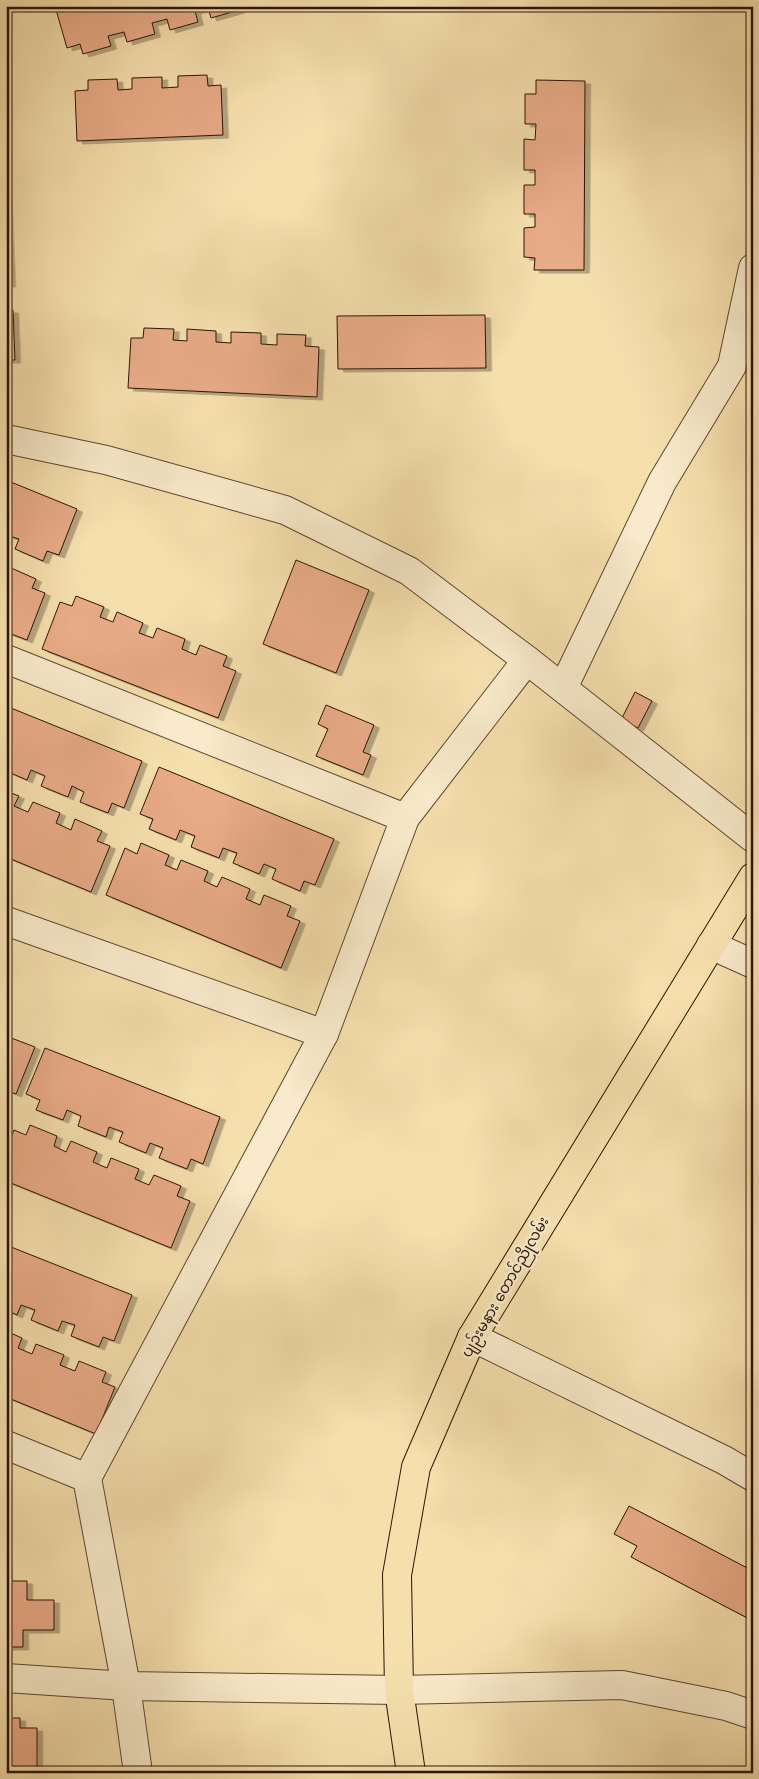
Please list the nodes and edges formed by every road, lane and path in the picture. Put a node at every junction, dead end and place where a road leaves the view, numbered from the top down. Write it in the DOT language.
graph roads {
  1 [pos="753,268"];
  2 [pos="6,439"];
  3 [pos="6,659"];
  4 [pos="527,660"];
  5 [pos="563,688"];
  6 [pos="405,818"];
  7 [pos="753,838"];
  8 [pos="753,877"];
  9 [pos="6,922"];
  10 [pos="711,945"];
  11 [pos="753,964"];
  12 [pos="324,1034"];
  13 [pos="472,1337"];
  14 [pos="6,1445"];
  15 [pos="753,1477"];
  16 [pos="87,1478"];
  17 [pos="6,1678"];
  18 [pos="126,1686"];
  19 [pos="399,1690"];
  20 [pos="753,1715"];
  21 [pos="138,1773"];
  22 [pos="411,1773"];
  1 -- 5 [label="street"];
  2 -- 4 [label="street"];
  3 -- 6 [label="street"];
  4 -- 5 [label="street"];
  4 -- 6 [label="street"];
  5 -- 7 [label="street"];
  6 -- 12 [label="street"];
  8 -- 10 [label="main road, ပျဉ်းမနား တောင်ညိုလမ်း"];
  9 -- 12 [label="street"];
  10 -- 11 [label="street"];
  10 -- 13 [label="main road, ပျဉ်းမနား တောင်ညိုလမ်း"];
  12 -- 16 [label="street"];
  13 -- 15 [label="street"];
  13 -- 19 [label="main road, ပျဉ်းမနား တောင်ညိုလမ်း"];
  14 -- 16 [label="street"];
  16 -- 18 [label="street"];
  17 -- 18 [label="street"];
  18 -- 19 [label="street"];
  18 -- 21 [label="street"];
  19 -- 20 [label="street"];
  19 -- 22 [label="main road, ပျဉ်းမနား တောင်ညိုလမ်း"];
}
